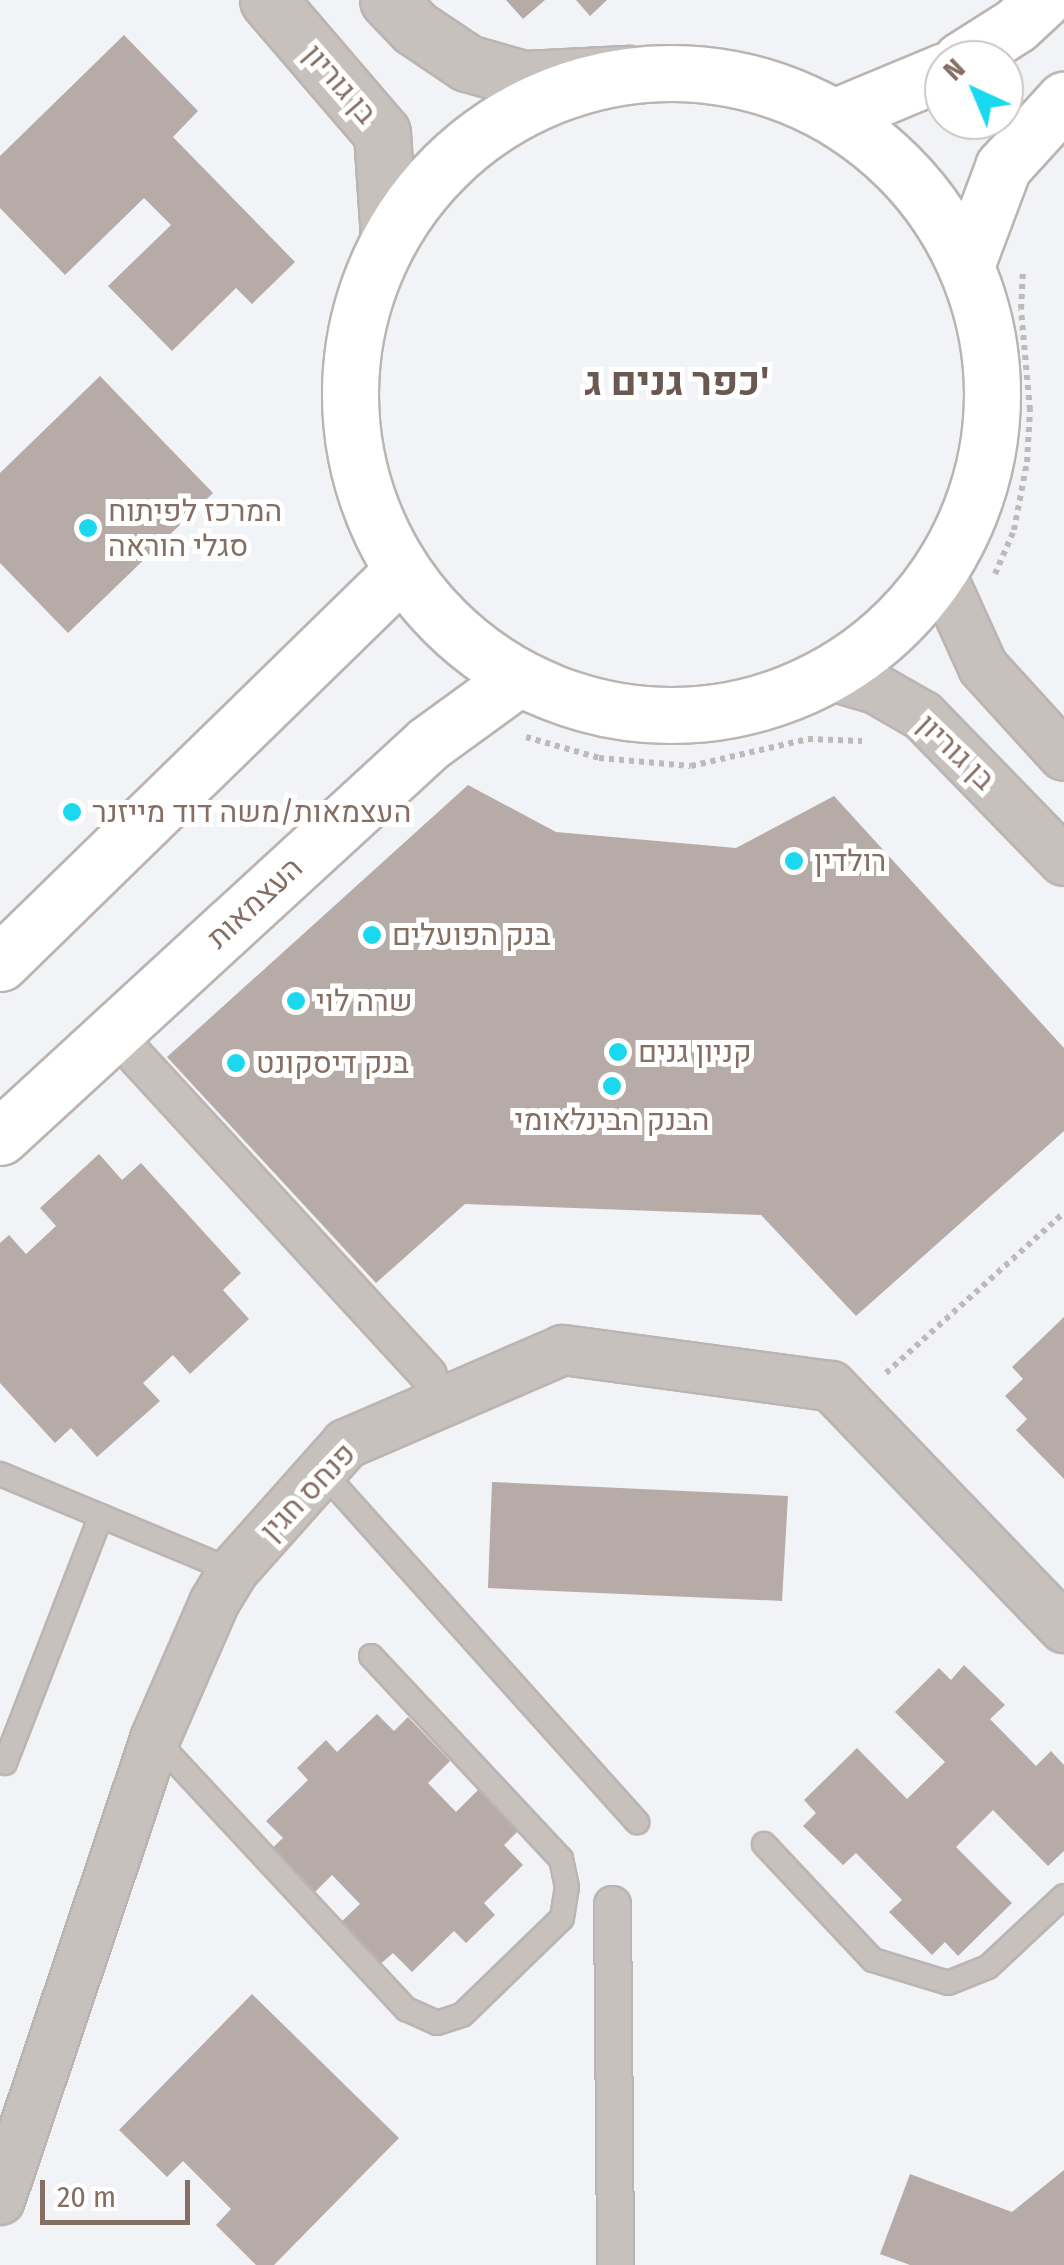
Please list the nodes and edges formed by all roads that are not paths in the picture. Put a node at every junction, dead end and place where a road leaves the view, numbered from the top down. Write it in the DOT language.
graph roads {
  1 [pos="268,0"];
  2 [pos="388,0"];
  3 [pos="1043,0"];
  4 [pos="993,40"];
  5 [pos="626,74"];
  6 [pos="924,79"];
  7 [pos="1064,100"];
  8 [pos="836,116"];
  9 [pos="389,238"];
  10 [pos="967,263"];
  11 [pos="401,572"];
  12 [pos="966,576"];
  13 [pos="828,675"];
  14 [pos="518,679"];
  15 [pos="1064,756"];
  16 [pos="1064,861"];
  17 [pos="0,963"];
  18 [pos="136,1057"];
  19 [pos="0,1137"];
  20 [pos="428,1374"];
  21 [pos="322,1470"];
  22 [pos="0,1474"];
  23 [pos="100,1516"];
  24 [pos="233,1571"];
  25 [pos="1064,1628"];
  26 [pos="372,1656"];
  27 [pos="155,1740"];
  28 [pos="5,1763"];
  29 [pos="638,1822"];
  30 [pos="764,1844"];
  31 [pos="1064,1896"];
  32 [pos="612,1904"];
  33 [pos="0,2200"];
  34 [pos="616,2265"];
  1 -- 9 [label="street, בן גוריון"];
  2 -- 5 [label="street"];
  3 -- 4 [label="main road"];
  5 -- 8 [label="main road"];
  5 -- 9 [label="main road"];
  6 -- 8 [label="main road"];
  7 -- 10 [label="main road"];
  8 -- 10 [label="main road"];
  9 -- 11 [label="main road"];
  10 -- 12 [label="main road"];
  11 -- 14 [label="main road"];
  11 -- 17 [label="main road"];
  12 -- 13 [label="main road"];
  12 -- 15 [label="street"];
  13 -- 14 [label="main road"];
  13 -- 16 [label="street, בן גוריון"];
  14 -- 19 [label="main road, העצמאות"];
  18 -- 20 [label="street"];
  21 -- 24 [label="street, פנחס חגין"];
  21 -- 25 [label="street, פנחס חגין"];
  21 -- 29 [label="lane"];
  22 -- 23 [label="lane"];
  23 -- 24 [label="lane"];
  23 -- 28 [label="lane"];
  24 -- 27 [label="street, פנחס חגין"];
  26 -- 27 [label="lane"];
  27 -- 33 [label="street, פנחס חגין"];
  30 -- 31 [label="lane"];
  32 -- 34 [label="street"];
}
